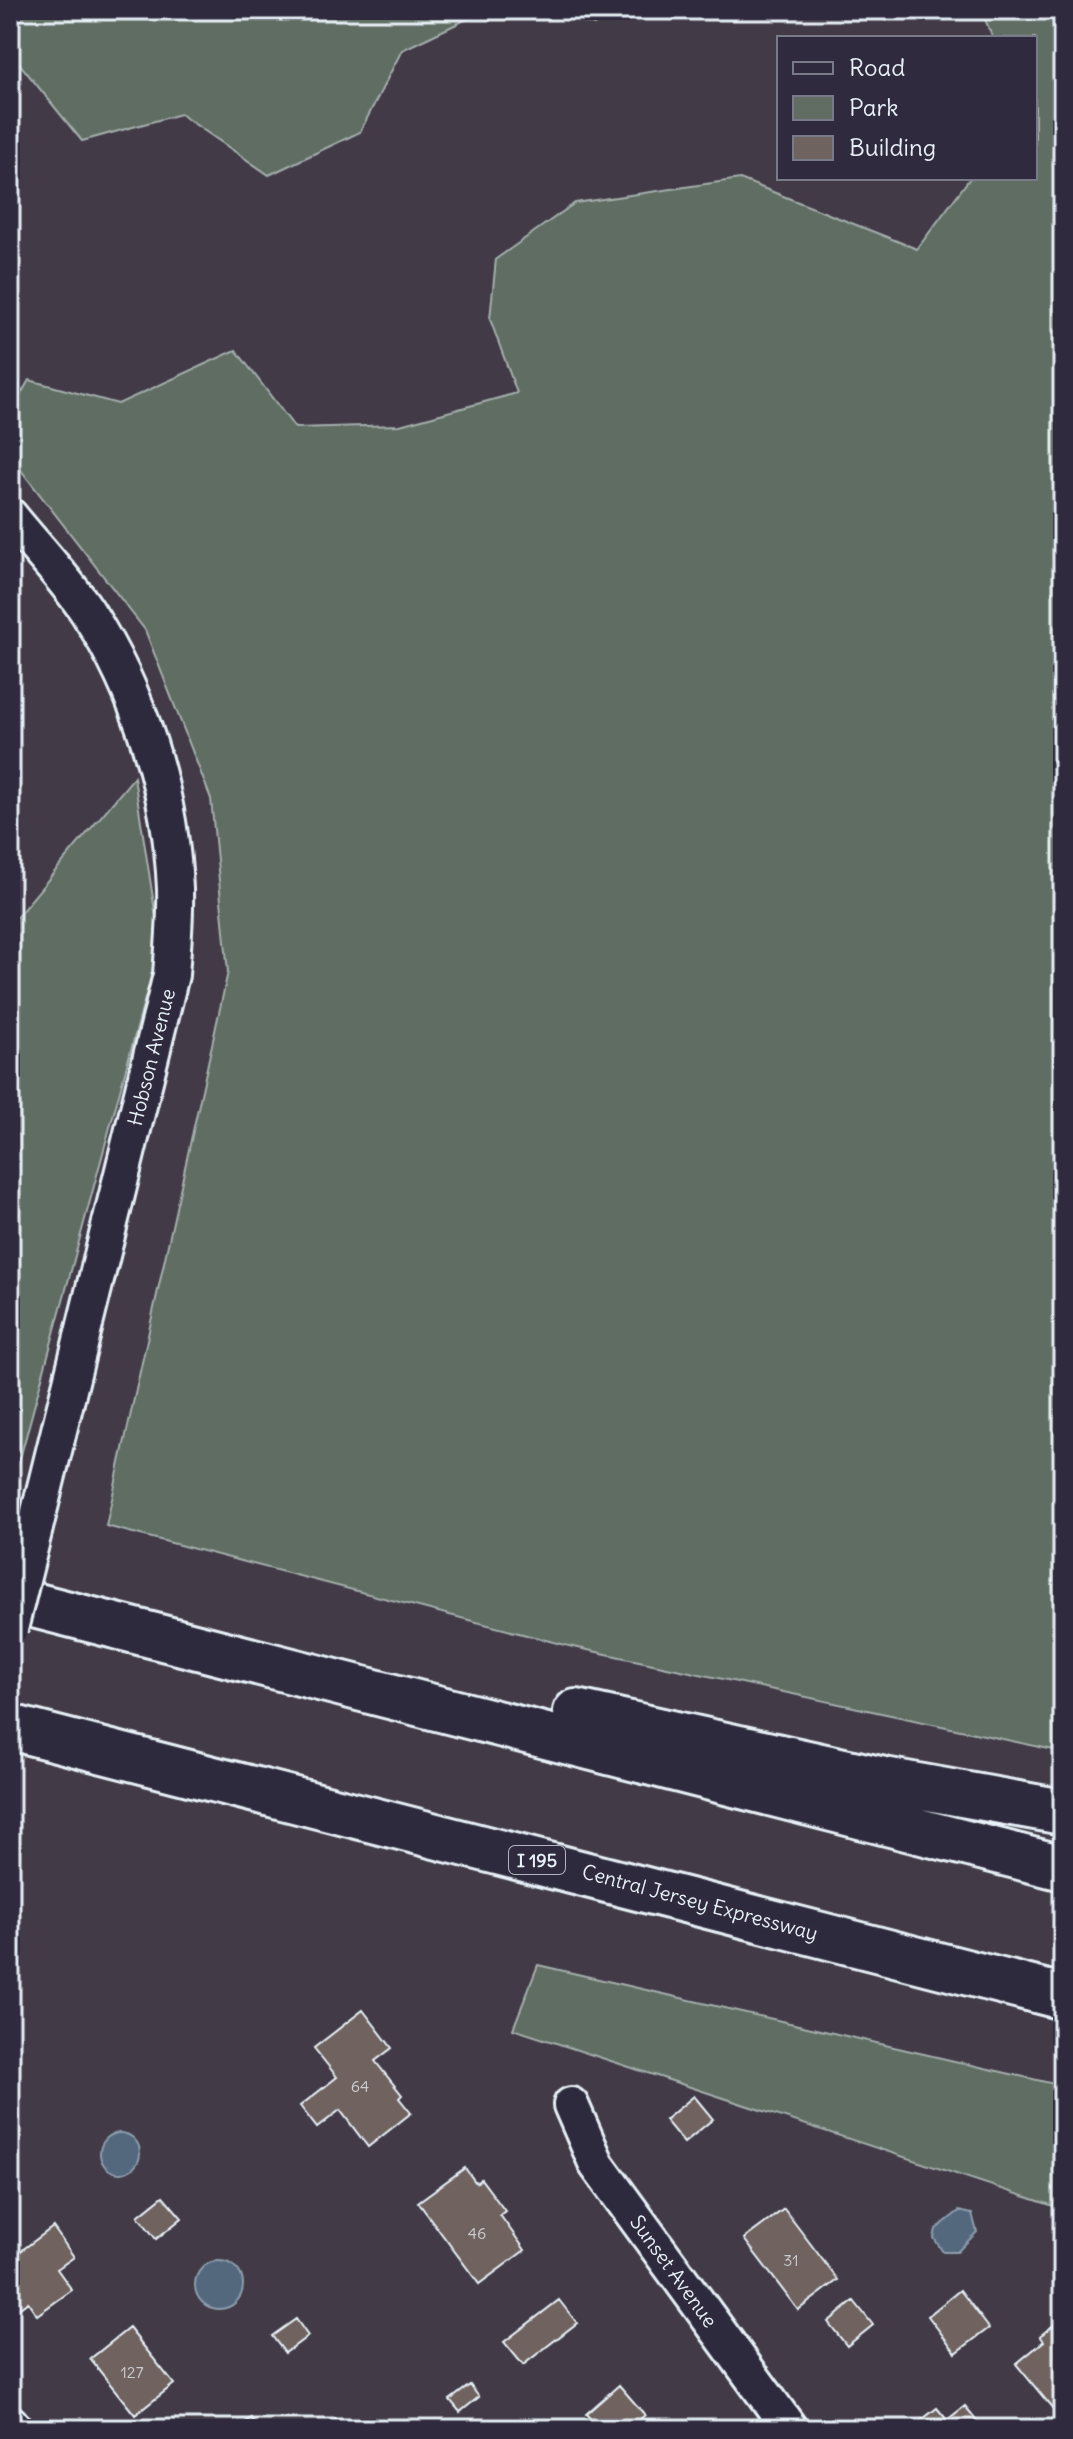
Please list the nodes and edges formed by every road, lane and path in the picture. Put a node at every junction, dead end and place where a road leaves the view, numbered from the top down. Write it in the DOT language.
graph roads {
  1 [pos="10,516"];
  2 [pos="10,1599"];
  3 [pos="70,1614"];
  4 [pos="10,1629"];
  5 [pos="10,1727"];
  6 [pos="1063,1812"];
  7 [pos="1063,1868"];
  8 [pos="1063,1997"];
  9 [pos="571,2105"];
  10 [pos="10,2423"];
  11 [pos="15,2429"];
  12 [pos="790,2429"];
  1 -- 4 [label="street, Hobson Avenue, bridge"];
  2 -- 3 [label="highway"];
  3 -- 6 [label="highway"];
  3 -- 7 [label="highway"];
  5 -- 8 [label="highway, Central Jersey Expressway / I 195"];
  9 -- 12 [label="street, Sunset Avenue"];
  10 -- 11 [label="street"];
}
